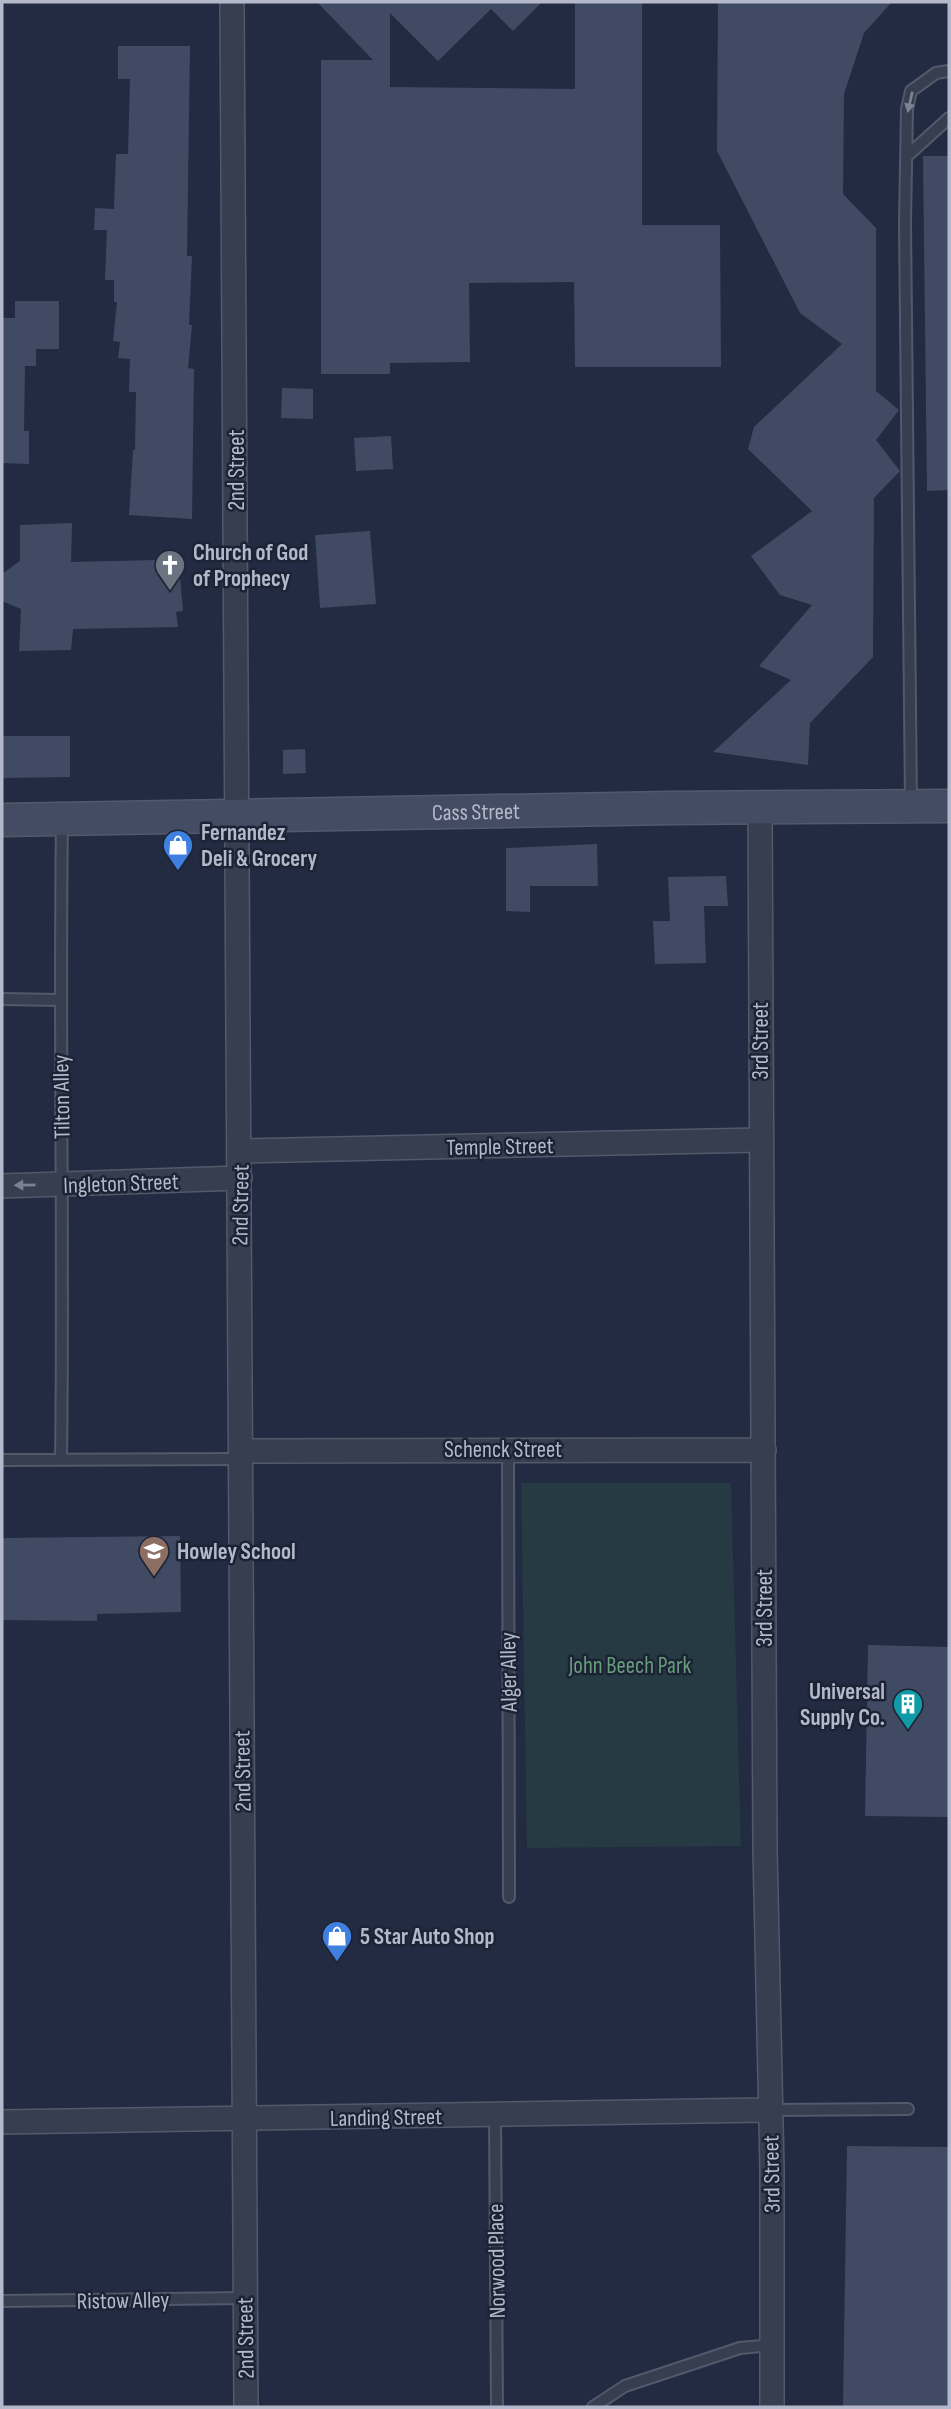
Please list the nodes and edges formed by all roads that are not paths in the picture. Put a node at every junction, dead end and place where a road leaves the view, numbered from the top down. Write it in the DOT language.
graph roads {
  1 [pos="232,2"];
  2 [pos="949,71"];
  3 [pos="949,118"];
  4 [pos="906,156"];
  5 [pos="949,806"];
  6 [pos="912,807"];
  7 [pos="760,808"];
  8 [pos="239,815"];
  9 [pos="62,818"];
  10 [pos="2,820"];
  11 [pos="2,999"];
  12 [pos="60,1000"];
  13 [pos="760,1140"];
  14 [pos="241,1151"];
  15 [pos="240,1178"];
  16 [pos="62,1185"];
  17 [pos="2,1186"];
  18 [pos="508,1448"];
  19 [pos="764,1450"];
  20 [pos="241,1455"];
  21 [pos="2,1460"];
  22 [pos="61,1460"];
  23 [pos="509,1897"];
  24 [pos="908,2109"];
  25 [pos="771,2110"];
  26 [pos="495,2115"];
  27 [pos="246,2119"];
  28 [pos="2,2122"];
  29 [pos="245,2298"];
  30 [pos="2,2301"];
  31 [pos="772,2345"];
  32 [pos="246,2407"];
  33 [pos="497,2407"];
  34 [pos="593,2407"];
  35 [pos="772,2407"];
  1 -- 8 [label="street, 2nd Street"];
  2 -- 4 [label="lane, one-way"];
  3 -- 4 [label="lane"];
  4 -- 6 [label="lane"];
  5 -- 6 [label="street, Cass Street"];
  6 -- 7 [label="street, Cass Street"];
  7 -- 8 [label="street, Cass Street"];
  7 -- 13 [label="street, 3rd Street"];
  8 -- 9 [label="street, Cass Street"];
  8 -- 14 [label="street, 2nd Street"];
  9 -- 10 [label="street, Cass Street"];
  9 -- 12 [label="lane, Tilton Alley"];
  11 -- 12 [label="lane"];
  12 -- 16 [label="lane, Tilton Alley"];
  13 -- 14 [label="street, Temple Street"];
  13 -- 19 [label="street, 3rd Street"];
  14 -- 15 [label="street, 2nd Street"];
  15 -- 16 [label="street, Ingleton Street"];
  15 -- 20 [label="street, 2nd Street"];
  16 -- 17 [label="street, Ingleton Street, one-way"];
  16 -- 22 [label="lane, Tilton Alley"];
  18 -- 19 [label="street, Schenck Street"];
  18 -- 20 [label="street, Schenck Street"];
  18 -- 23 [label="lane, Alger Alley"];
  19 -- 25 [label="street, 3rd Street"];
  20 -- 22 [label="lane, Schenck Street"];
  20 -- 27 [label="street, 2nd Street"];
  21 -- 22 [label="lane, Schenck Street"];
  24 -- 25 [label="lane"];
  25 -- 26 [label="street, Landing Street"];
  25 -- 31 [label="street, 3rd Street"];
  26 -- 27 [label="street, Landing Street"];
  26 -- 33 [label="lane, Norwood Place"];
  27 -- 28 [label="street, Landing Street"];
  27 -- 29 [label="street, 2nd Street"];
  29 -- 30 [label="lane, Ristow Alley"];
  29 -- 32 [label="street, 2nd Street"];
  31 -- 34 [label="lane"];
  31 -- 35 [label="street, 3rd Street"];
}
